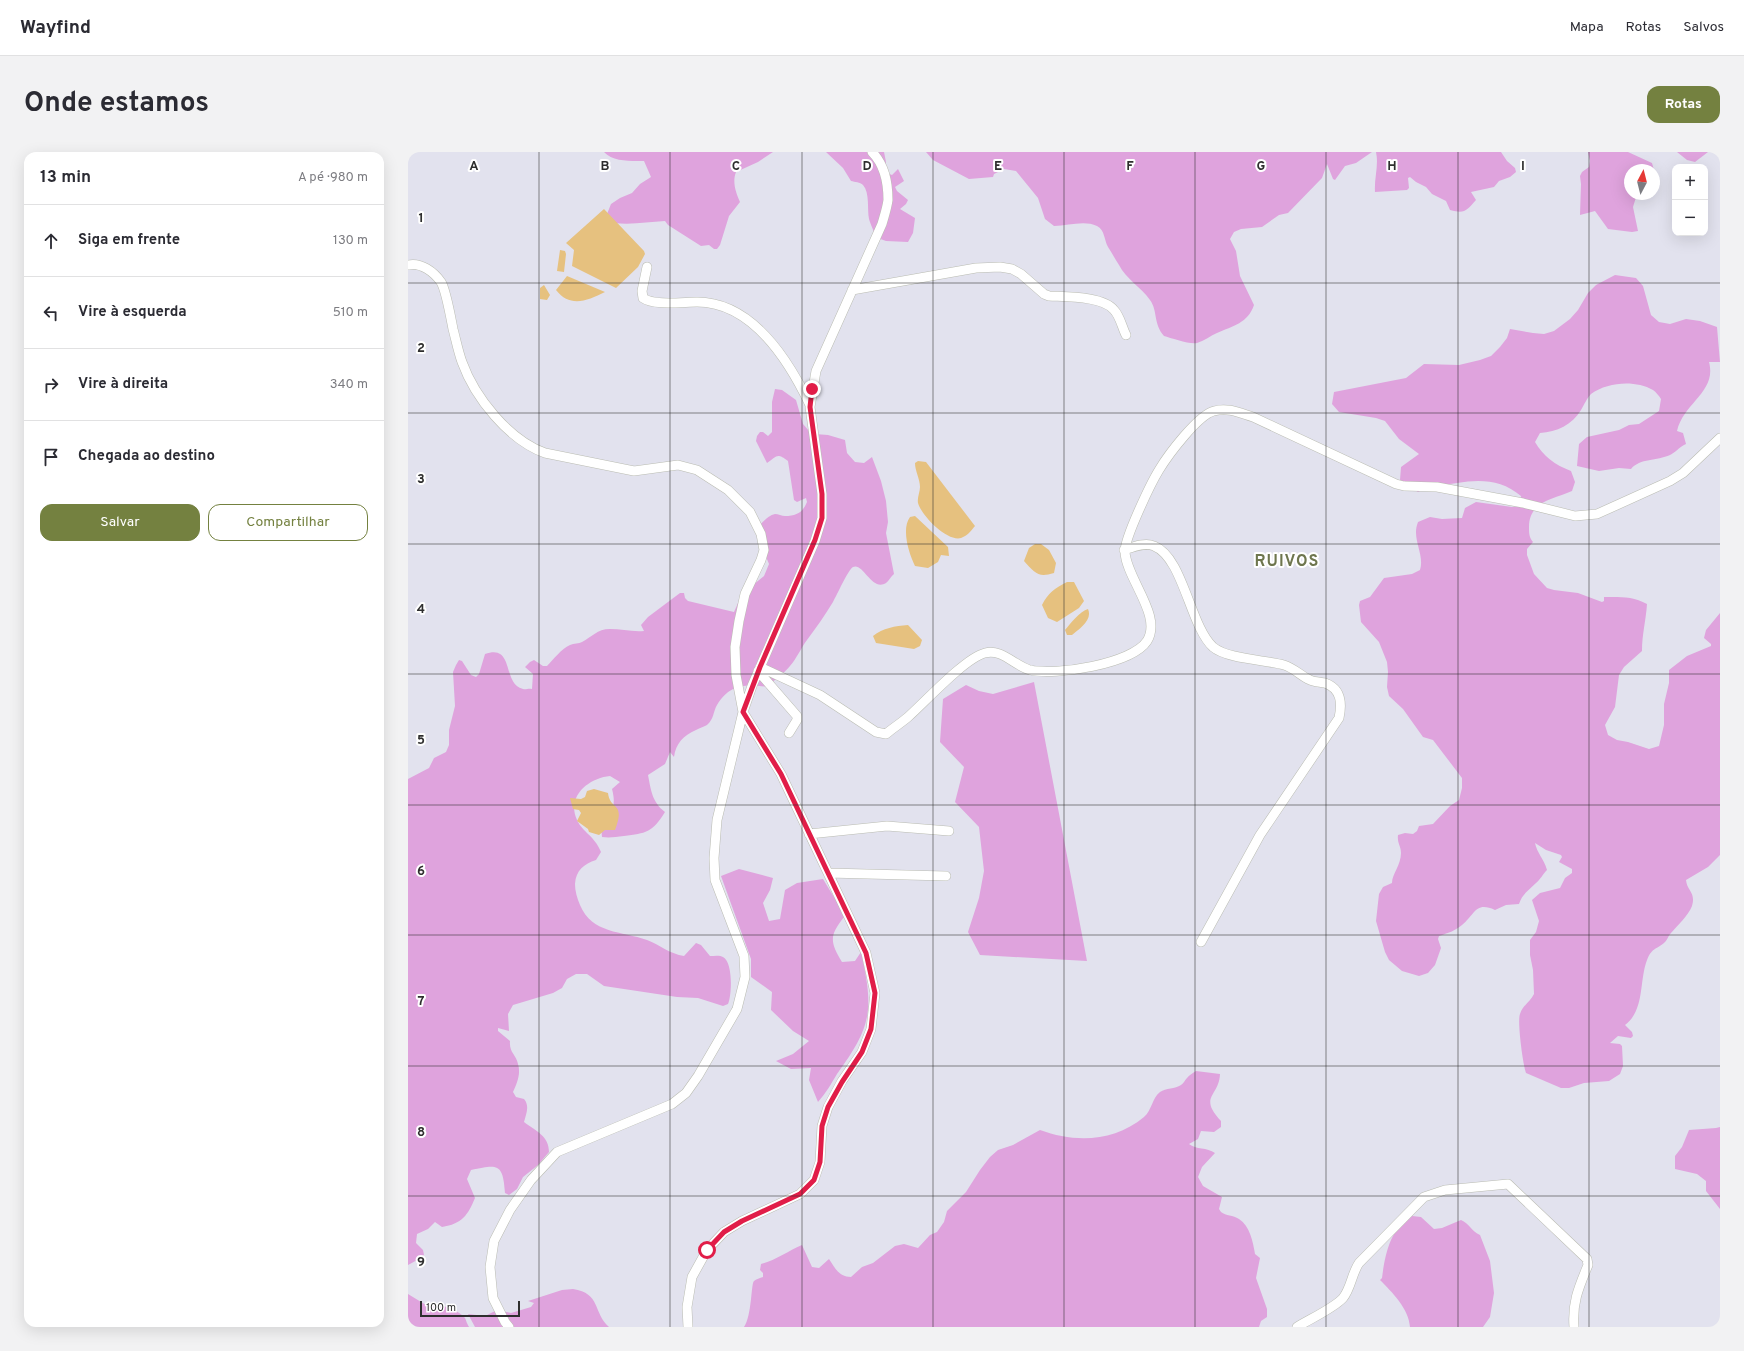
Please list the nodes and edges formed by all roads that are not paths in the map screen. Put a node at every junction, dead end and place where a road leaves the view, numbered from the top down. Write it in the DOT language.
graph roads {
  1 [pos="872,152"];
  2 [pos="408,265"];
  3 [pos="647,267"];
  4 [pos="852,290"];
  5 [pos="1126,335"];
  6 [pos="810,407"];
  7 [pos="1720,438"];
  8 [pos="1124,550"];
  9 [pos="759,669"];
  10 [pos="743,712"];
  11 [pos="789,733"];
  12 [pos="949,832"];
  13 [pos="810,834"];
  14 [pos="828,873"];
  15 [pos="946,876"];
  16 [pos="1201,942"];
  17 [pos="509,1327"];
  18 [pos="688,1327"];
  19 [pos="1298,1327"];
  20 [pos="1574,1327"];
  1 -- 4 [label="street"];
  2 -- 10 [label="street"];
  3 -- 6 [label="street"];
  4 -- 5 [label="street"];
  4 -- 6 [label="street"];
  6 -- 9 [label="street"];
  7 -- 8 [label="street"];
  8 -- 9 [label="street"];
  8 -- 16 [label="street"];
  9 -- 10 [label="street"];
  9 -- 11 [label="street"];
  10 -- 13 [label="street"];
  10 -- 17 [label="street"];
  12 -- 13 [label="street"];
  13 -- 14 [label="street"];
  14 -- 15 [label="street"];
  14 -- 18 [label="street"];
  19 -- 20 [label="street"];
}
